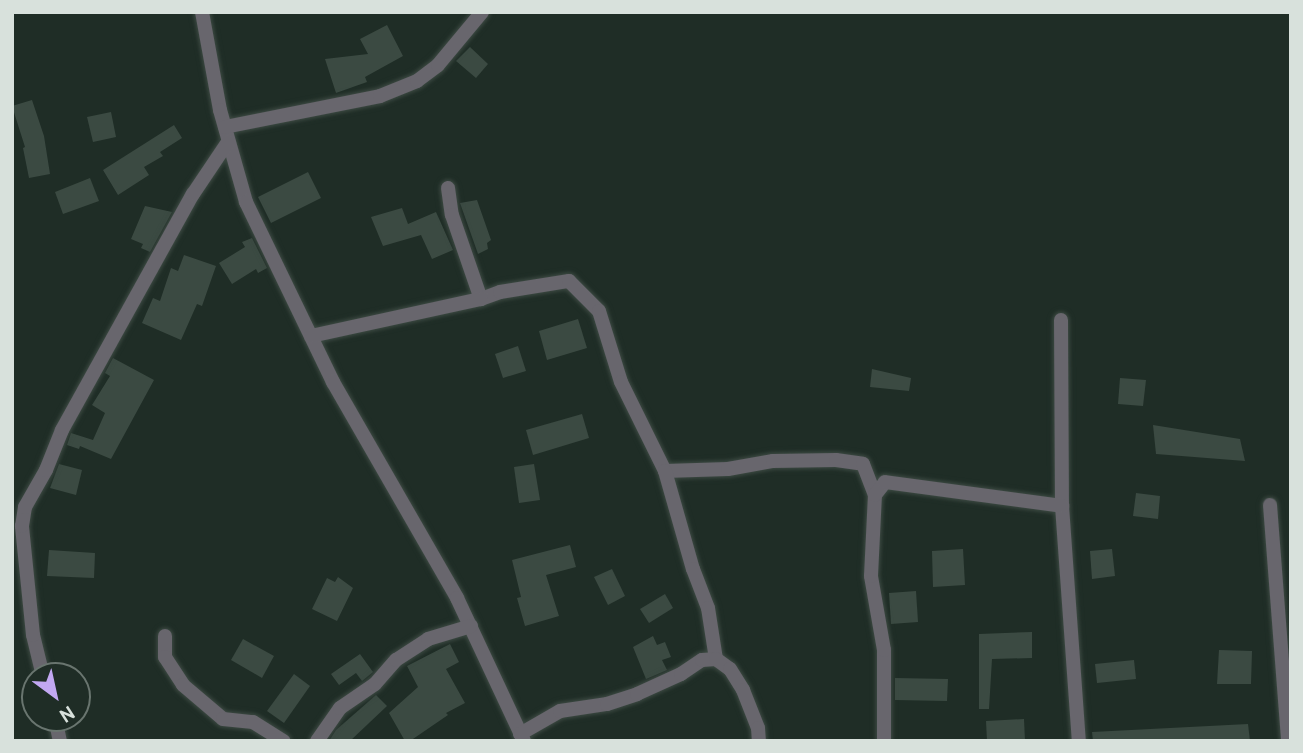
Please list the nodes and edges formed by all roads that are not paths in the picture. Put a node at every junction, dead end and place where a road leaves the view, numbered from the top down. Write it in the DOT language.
graph roads {
  1 [pos="202,12"];
  2 [pos="482,12"];
  3 [pos="225,127"];
  4 [pos="228,142"];
  5 [pos="448,188"];
  6 [pos="481,299"];
  7 [pos="1060,320"];
  8 [pos="311,337"];
  9 [pos="666,471"];
  10 [pos="875,495"];
  11 [pos="1270,505"];
  12 [pos="1062,506"];
  13 [pos="471,626"];
  14 [pos="165,636"];
  15 [pos="716,659"];
  16 [pos="40,662"];
  17 [pos="522,737"];
  18 [pos="283,741"];
  19 [pos="317,741"];
  20 [pos="760,741"];
  21 [pos="884,741"];
  22 [pos="1079,741"];
  23 [pos="1288,741"];
  1 -- 3 [label="street"];
  2 -- 3 [label="street"];
  3 -- 4 [label="street"];
  4 -- 8 [label="street"];
  4 -- 16 [label="street"];
  5 -- 6 [label="street"];
  6 -- 8 [label="street"];
  6 -- 9 [label="street"];
  7 -- 12 [label="street"];
  8 -- 13 [label="street"];
  9 -- 10 [label="street"];
  9 -- 15 [label="street"];
  10 -- 12 [label="street"];
  10 -- 21 [label="street"];
  11 -- 23 [label="street"];
  12 -- 22 [label="street"];
  13 -- 17 [label="street"];
  13 -- 19 [label="street"];
  14 -- 18 [label="street"];
  15 -- 17 [label="street"];
  15 -- 20 [label="street"];
}
